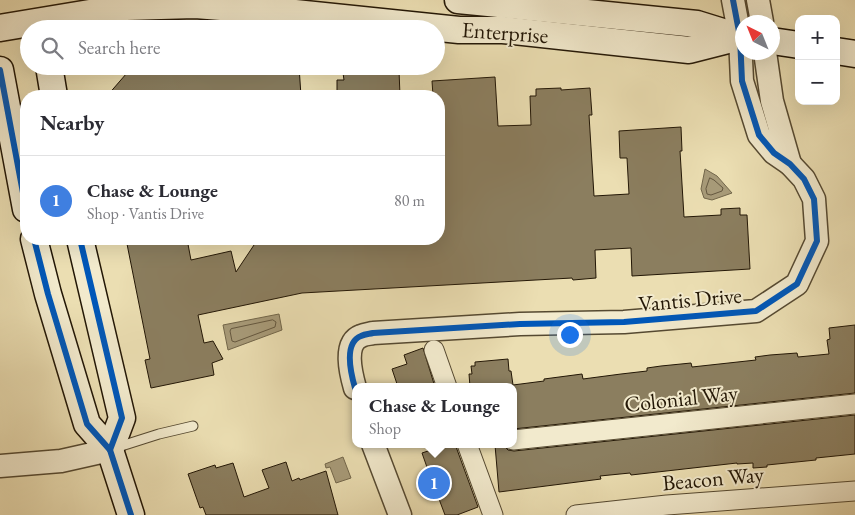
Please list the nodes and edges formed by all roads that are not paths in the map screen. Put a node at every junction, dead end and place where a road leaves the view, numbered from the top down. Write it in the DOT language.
graph roads {
  1 [pos="458,0"];
  2 [pos="733,0"];
  3 [pos="758,0"];
  4 [pos="737,15"];
  5 [pos="761,15"];
  6 [pos="40,17"];
  7 [pos="363,20"];
  8 [pos="20,22"];
  9 [pos="0,28"];
  10 [pos="445,29"];
  11 [pos="735,35"];
  12 [pos="735,39"];
  13 [pos="795,46"];
  14 [pos="780,48"];
  15 [pos="840,52"];
  16 [pos="855,54"];
  17 [pos="742,60"];
  18 [pos="769,60"];
  19 [pos="0,70"];
  20 [pos="50,75"];
  21 [pos="53,90"];
  22 [pos="790,164"];
  23 [pos="20,177"];
  24 [pos="36,245"];
  25 [pos="81,245"];
  26 [pos="434,350"];
  27 [pos="354,383"];
  28 [pos="446,383"];
  29 [pos="855,404"];
  30 [pos="193,426"];
  31 [pos="517,440"];
  32 [pos="375,448"];
  33 [pos="469,448"];
  34 [pos="110,450"];
  35 [pos="0,466"];
  36 [pos="855,491"];
  37 [pos="132,515"];
  38 [pos="400,515"];
  39 [pos="493,515"];
  40 [pos="576,515"];
  1 -- 11 [label="main road, Enterprise"];
  2 -- 4 [label="street, Vantis Drive"];
  3 -- 5 [label="street"];
  6 -- 7 [label="main road, Enterprise"];
  8 -- 9 [label="main road, Enterprise"];
  10 -- 12 [label="main road, Enterprise"];
  13 -- 14 [label="main road"];
  15 -- 16 [label="main road"];
  17 -- 22 [label="street, Vantis Drive"];
  18 -- 22 [label="street, Vantis Drive"];
  19 -- 23 [label="main road"];
  20 -- 21 [label="main road"];
  22 -- 27 [label="street, Vantis Drive"];
  24 -- 34 [label="main road"];
  25 -- 34 [label="main road"];
  26 -- 28 [label="street"];
  29 -- 31 [label="street, Colonial Way"];
  30 -- 34 [label="lane"];
  32 -- 38 [label="street"];
  33 -- 39 [label="street"];
  34 -- 35 [label="street"];
  34 -- 37 [label="main road"];
  36 -- 40 [label="street, Beacon Way"];
}
